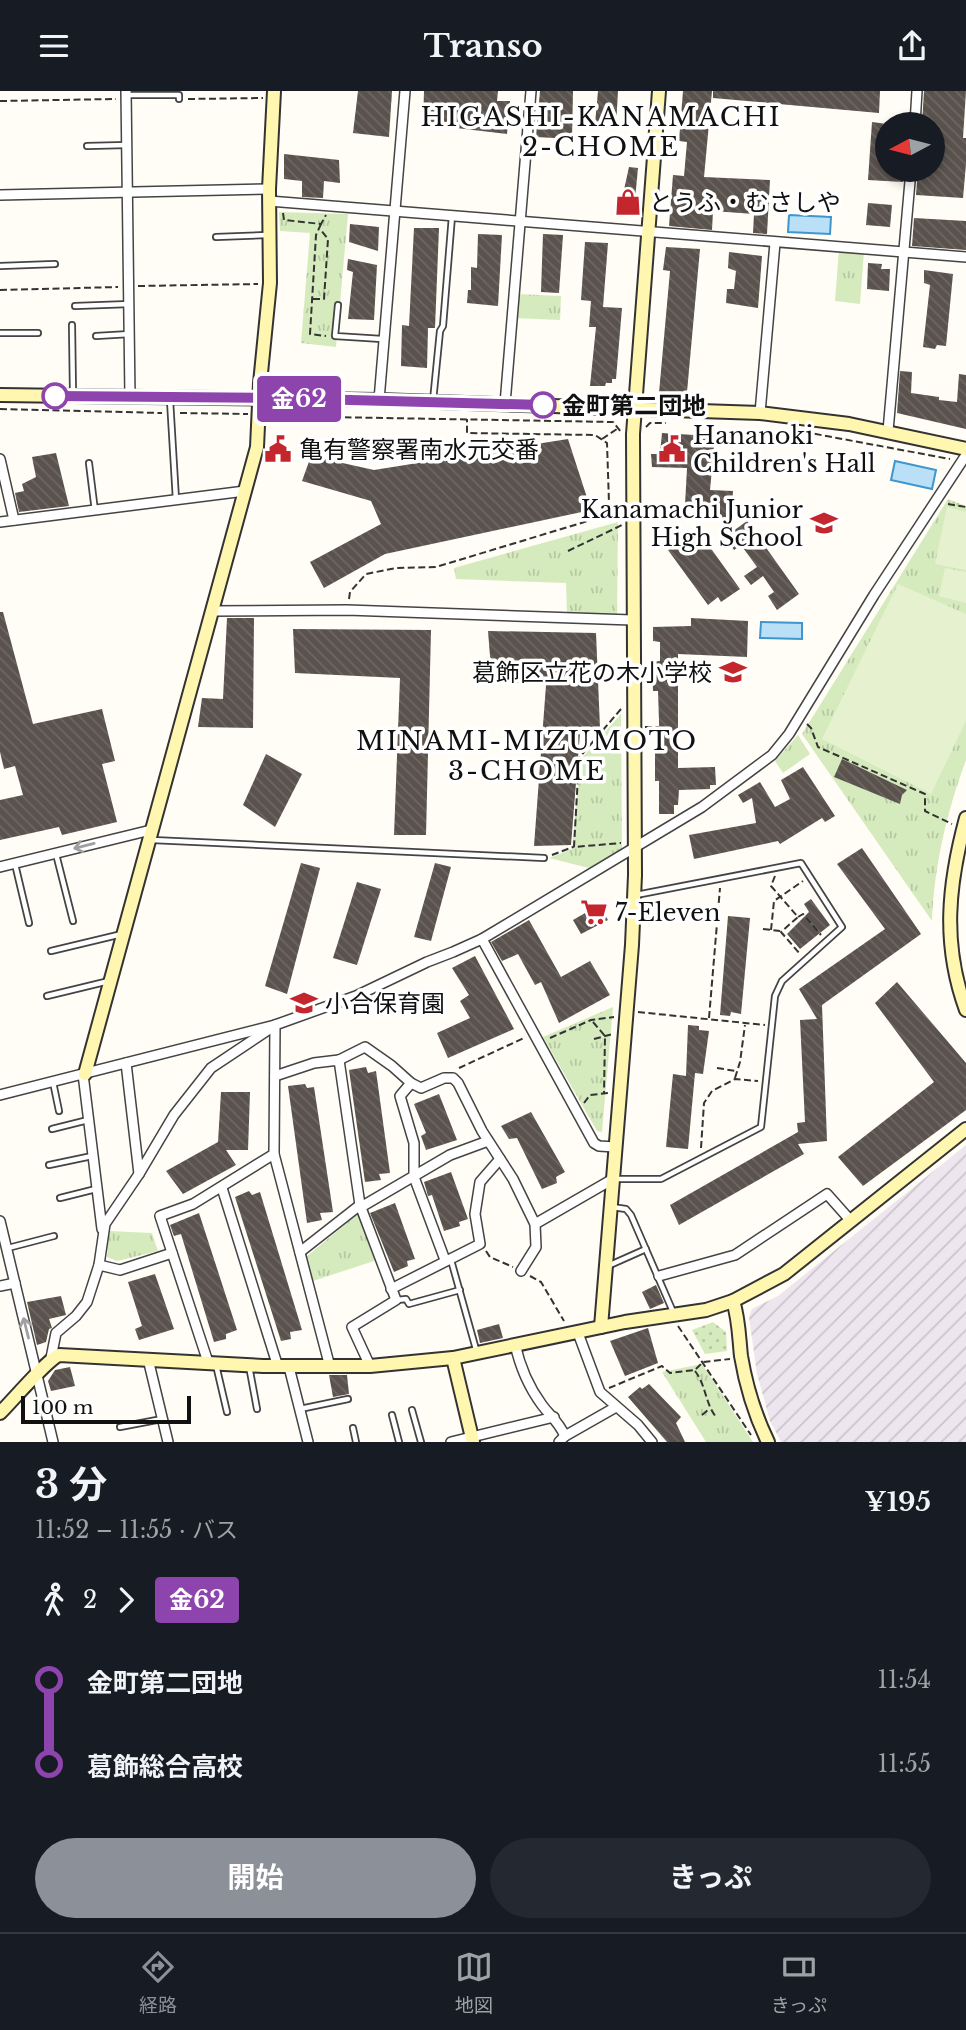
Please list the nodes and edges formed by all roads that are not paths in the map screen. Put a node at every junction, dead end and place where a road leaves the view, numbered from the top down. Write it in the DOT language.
graph roads {
  1 [pos="274,91"];
  2 [pos="405,91"];
  3 [pos="531,91"];
  4 [pos="659,91"];
  5 [pos="917,91"];
  6 [pos="126,93"];
  7 [pos="179,99"];
  8 [pos="916,112"];
  9 [pos="127,145"];
  10 [pos="87,146"];
  11 [pos="910,182"];
  12 [pos="127,192"];
  13 [pos="0,195"];
  14 [pos="269,195"];
  15 [pos="394,211"];
  16 [pos="452,215"];
  17 [pos="520,221"];
  18 [pos="648,231"];
  19 [pos="269,235"];
  20 [pos="216,237"];
  21 [pos="775,243"];
  22 [pos="904,251"];
  23 [pos="966,257"];
  24 [pos="55,264"];
  25 [pos="0,266"];
  26 [pos="130,304"];
  27 [pos="338,305"];
  28 [pos="75,306"];
  29 [pos="72,325"];
  30 [pos="0,333"];
  31 [pos="38,333"];
  32 [pos="130,334"];
  33 [pos="96,336"];
  34 [pos="383,339"];
  35 [pos="0,395"];
  36 [pos="73,396"];
  37 [pos="130,397"];
  38 [pos="170,398"];
  39 [pos="259,398"];
  40 [pos="379,400"];
  41 [pos="433,402"];
  42 [pos="505,404"];
  43 [pos="634,408"];
  44 [pos="760,413"];
  45 [pos="888,431"];
  46 [pos="966,449"];
  47 [pos="966,455"];
  48 [pos="0,459"];
  49 [pos="89,463"];
  50 [pos="245,491"];
  51 [pos="176,501"];
  52 [pos="95,511"];
  53 [pos="14,520"];
  54 [pos="0,522"];
  55 [pos="212,611"];
  56 [pos="632,620"];
  57 [pos="966,818"];
  58 [pos="149,835"];
  59 [pos="630,846"];
  60 [pos="56,853"];
  61 [pos="544,858"];
  62 [pos="15,863"];
  63 [pos="0,867"];
  64 [pos="634,895"];
  65 [pos="73,921"];
  66 [pos="29,923"];
  67 [pos="123,933"];
  68 [pos="482,939"];
  69 [pos="51,951"];
  70 [pos="109,981"];
  71 [pos="47,996"];
  72 [pos="966,1010"];
  73 [pos="275,1025"];
  74 [pos="339,1060"];
  75 [pos="126,1063"];
  76 [pos="84,1074"];
  77 [pos="275,1076"];
  78 [pos="53,1082"];
  79 [pos="411,1083"];
  80 [pos="0,1095"];
  81 [pos="59,1111"];
  82 [pos="88,1120"];
  83 [pos="51,1129"];
  84 [pos="966,1129"];
  85 [pos="488,1141"];
  86 [pos="615,1147"];
  87 [pos="274,1154"];
  88 [pos="92,1156"];
  89 [pos="500,1160"];
  90 [pos="49,1165"];
  91 [pos="139,1174"];
  92 [pos="414,1177"];
  93 [pos="613,1179"];
  94 [pos="222,1188"];
  95 [pos="96,1189"];
  96 [pos="60,1198"];
  97 [pos="361,1206"];
  98 [pos="611,1206"];
  99 [pos="0,1221"];
  100 [pos="851,1221"];
  101 [pos="535,1224"];
  102 [pos="54,1236"];
  103 [pos="103,1238"];
  104 [pos="7,1248"];
  105 [pos="646,1249"];
  106 [pos="300,1252"];
  107 [pos="172,1253"];
  108 [pos="448,1259"];
  109 [pos="99,1265"];
  110 [pos="606,1267"];
  111 [pos="521,1271"];
  112 [pos="659,1276"];
  113 [pos="15,1283"];
  114 [pos="0,1286"];
  115 [pos="391,1289"];
  116 [pos="460,1290"];
  117 [pos="396,1300"];
  118 [pos="733,1301"];
  119 [pos="673,1315"];
  120 [pos="601,1327"];
  121 [pos="575,1333"];
  122 [pos="515,1344"];
  123 [pos="478,1353"];
  124 [pos="51,1358"];
  125 [pos="453,1358"];
  126 [pos="148,1359"];
  127 [pos="212,1362"];
  128 [pos="248,1365"];
  129 [pos="370,1366"];
  130 [pos="284,1367"];
  131 [pos="330,1367"];
  132 [pos="37,1375"];
  133 [pos="348,1399"];
  134 [pos="616,1407"];
  135 [pos="257,1409"];
  136 [pos="299,1409"];
  137 [pos="412,1410"];
  138 [pos="227,1412"];
  139 [pos="0,1413"];
  140 [pos="392,1415"];
  141 [pos="554,1417"];
  142 [pos="163,1419"];
  143 [pos="120,1427"];
  144 [pos="353,1428"];
  145 [pos="473,1439"];
  146 [pos="562,1439"];
  147 [pos="54,1442"];
  148 [pos="168,1442"];
  149 [pos="308,1442"];
  150 [pos="356,1442"];
  151 [pos="399,1442"];
  152 [pos="421,1442"];
  153 [pos="451,1442"];
  154 [pos="652,1442"];
  155 [pos="768,1442"];
  1 -- 14 [label="street"];
  2 -- 15 [label="street"];
  3 -- 17 [label="street"];
  4 -- 18 [label="street"];
  5 -- 8 [label="street"];
  6 -- 7 [label="lane"];
  6 -- 9 [label="street"];
  9 -- 10 [label="lane"];
  9 -- 12 [label="street"];
  11 -- 22 [label="street"];
  12 -- 13 [label="street"];
  12 -- 14 [label="street"];
  12 -- 26 [label="street"];
  14 -- 15 [label="street"];
  14 -- 19 [label="street"];
  15 -- 16 [label="street"];
  15 -- 34 [label="street"];
  16 -- 17 [label="street"];
  16 -- 41 [label="lane"];
  17 -- 18 [label="street"];
  17 -- 42 [label="street"];
  18 -- 21 [label="street"];
  18 -- 43 [label="street"];
  19 -- 20 [label="lane"];
  19 -- 39 [label="street"];
  21 -- 22 [label="street"];
  21 -- 44 [label="street"];
  22 -- 23 [label="street"];
  22 -- 45 [label="street"];
  24 -- 25 [label="lane"];
  26 -- 28 [label="lane"];
  26 -- 32 [label="street"];
  27 -- 34 [label="lane"];
  29 -- 36 [label="lane"];
  30 -- 31 [label="lane"];
  32 -- 33 [label="lane"];
  32 -- 37 [label="street"];
  34 -- 40 [label="street"];
  35 -- 36 [label="street"];
  36 -- 37 [label="street"];
  37 -- 38 [label="street"];
  38 -- 39 [label="street"];
  38 -- 51 [label="lane"];
  39 -- 40 [label="street"];
  39 -- 50 [label="street"];
  40 -- 41 [label="street"];
  41 -- 42 [label="street"];
  42 -- 43 [label="street"];
  43 -- 44 [label="street"];
  43 -- 56 [label="street"];
  44 -- 45 [label="street"];
  45 -- 46 [label="street"];
  47 -- 59 [label="street"];
  48 -- 53 [label="street"];
  49 -- 52 [label="lane"];
  50 -- 51 [label="street"];
  50 -- 55 [label="street"];
  51 -- 52 [label="street"];
  52 -- 53 [label="street"];
  53 -- 54 [label="street"];
  55 -- 56 [label="street"];
  55 -- 58 [label="street"];
  56 -- 59 [label="street"];
  57 -- 72 [label="street"];
  58 -- 60 [label="street, one-way"];
  58 -- 61 [label="lane"];
  58 -- 67 [label="street"];
  59 -- 64 [label="street"];
  59 -- 68 [label="street"];
  60 -- 62 [label="street"];
  60 -- 65 [label="lane"];
  62 -- 63 [label="street"];
  62 -- 66 [label="lane"];
  64 -- 86 [label="street"];
  64 -- 93 [label="lane"];
  67 -- 69 [label="lane"];
  67 -- 70 [label="street"];
  68 -- 73 [label="street"];
  68 -- 86 [label="street"];
  70 -- 71 [label="lane"];
  70 -- 76 [label="street"];
  73 -- 75 [label="street"];
  73 -- 77 [label="street"];
  73 -- 91 [label="street"];
  74 -- 77 [label="street"];
  74 -- 79 [label="street"];
  74 -- 97 [label="street"];
  75 -- 76 [label="street"];
  75 -- 91 [label="street"];
  76 -- 78 [label="street"];
  76 -- 82 [label="street"];
  77 -- 87 [label="street"];
  78 -- 80 [label="street"];
  78 -- 81 [label="lane"];
  79 -- 85 [label="street"];
  79 -- 92 [label="street"];
  82 -- 83 [label="lane"];
  82 -- 88 [label="street"];
  84 -- 100 [label="street"];
  85 -- 89 [label="street"];
  85 -- 92 [label="street"];
  86 -- 93 [label="street"];
  87 -- 94 [label="street"];
  87 -- 106 [label="street"];
  88 -- 90 [label="lane"];
  88 -- 95 [label="street"];
  89 -- 101 [label="street"];
  89 -- 108 [label="street"];
  91 -- 103 [label="street"];
  92 -- 97 [label="street"];
  92 -- 108 [label="street"];
  93 -- 98 [label="street"];
  93 -- 101 [label="street"];
  94 -- 107 [label="street"];
  94 -- 130 [label="street"];
  95 -- 96 [label="lane"];
  95 -- 103 [label="street"];
  97 -- 106 [label="street"];
  97 -- 115 [label="street"];
  98 -- 105 [label="lane"];
  98 -- 110 [label="street"];
  99 -- 104 [label="street"];
  100 -- 112 [label="street"];
  100 -- 118 [label="street"];
  101 -- 111 [label="street"];
  102 -- 104 [label="lane"];
  103 -- 109 [label="street"];
  104 -- 113 [label="street"];
  105 -- 110 [label="lane"];
  105 -- 112 [label="lane"];
  106 -- 131 [label="street"];
  107 -- 109 [label="street"];
  107 -- 127 [label="street"];
  108 -- 115 [label="street"];
  108 -- 116 [label="lane"];
  109 -- 124 [label="street"];
  110 -- 120 [label="street"];
  112 -- 119 [label="lane"];
  113 -- 114 [label="street"];
  132 -- 113 [label="street, one-way"];
  115 -- 117 [label="street"];
  116 -- 117 [label="lane"];
  116 -- 123 [label="lane"];
  117 -- 129 [label="street"];
  118 -- 119 [label="street"];
  118 -- 155 [label="street"];
  119 -- 120 [label="street"];
  120 -- 121 [label="street"];
  121 -- 122 [label="street"];
  121 -- 134 [label="street"];
  122 -- 123 [label="street"];
  122 -- 141 [label="street"];
  123 -- 125 [label="street"];
  124 -- 126 [label="street"];
  124 -- 132 [label="street"];
  125 -- 129 [label="street"];
  125 -- 145 [label="street"];
  126 -- 127 [label="street"];
  126 -- 142 [label="street"];
  127 -- 128 [label="street"];
  127 -- 138 [label="lane"];
  128 -- 130 [label="street"];
  128 -- 135 [label="lane"];
  129 -- 131 [label="street"];
  130 -- 131 [label="street"];
  130 -- 136 [label="street"];
  132 -- 139 [label="street"];
  132 -- 147 [label="street"];
  133 -- 136 [label="lane"];
  134 -- 146 [label="street"];
  134 -- 154 [label="street"];
  136 -- 149 [label="street"];
  137 -- 152 [label="lane"];
  140 -- 151 [label="lane"];
  141 -- 145 [label="street"];
  141 -- 146 [label="street"];
  142 -- 143 [label="lane"];
  142 -- 148 [label="street"];
  144 -- 150 [label="lane"];
  145 -- 153 [label="street"];
}
